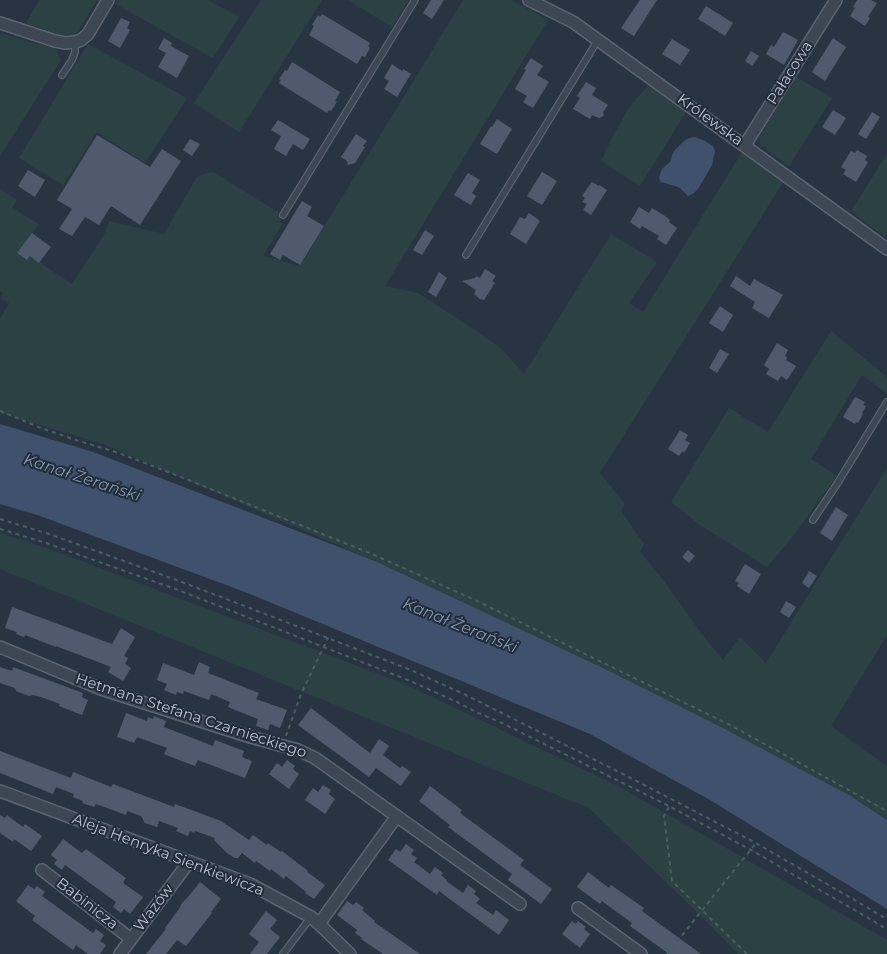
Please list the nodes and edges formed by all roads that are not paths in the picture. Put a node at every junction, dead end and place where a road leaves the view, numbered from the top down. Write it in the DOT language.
graph roads {
  1 [pos="108,0"];
  2 [pos="415,0"];
  3 [pos="529,0"];
  4 [pos="836,0"];
  5 [pos="0,23"];
  6 [pos="598,40"];
  7 [pos="75,42"];
  8 [pos="62,75"];
  9 [pos="745,145"];
  10 [pos="283,214"];
  11 [pos="887,249"];
  12 [pos="466,255"];
  13 [pos="887,402"];
  14 [pos="813,520"];
  15 [pos="0,647"];
  16 [pos="0,791"];
  17 [pos="397,816"];
  18 [pos="189,862"];
  19 [pos="42,870"];
  20 [pos="520,904"];
  21 [pos="578,908"];
  22 [pos="315,920"];
  23 [pos="131,939"];
  24 [pos="120,954"];
  25 [pos="283,954"];
  26 [pos="350,954"];
  27 [pos="642,954"];
  1 -- 7 [label="street"];
  2 -- 10 [label="lane"];
  3 -- 6 [label="street, Królewska"];
  4 -- 9 [label="street, Pałacowa"];
  5 -- 7 [label="street"];
  6 -- 9 [label="street, Królewska"];
  6 -- 12 [label="lane"];
  7 -- 8 [label="lane"];
  9 -- 11 [label="street, Królewska"];
  13 -- 14 [label="lane"];
  15 -- 17 [label="street, Hetmana Stefana Czarnieckiego"];
  16 -- 18 [label="street, Aleja Henryka Sienkiewicza"];
  17 -- 20 [label="street, Hetmana Stefana Czarnieckiego"];
  17 -- 22 [label="street"];
  18 -- 22 [label="street, Aleja Henryka Sienkiewicza"];
  18 -- 23 [label="street, Wazów"];
  19 -- 23 [label="street, Babinicza"];
  21 -- 27 [label="street"];
  22 -- 25 [label="lane"];
  22 -- 26 [label="street, Aleja Henryka Sienkiewicza"];
  23 -- 24 [label="street, Wazów"];
}
